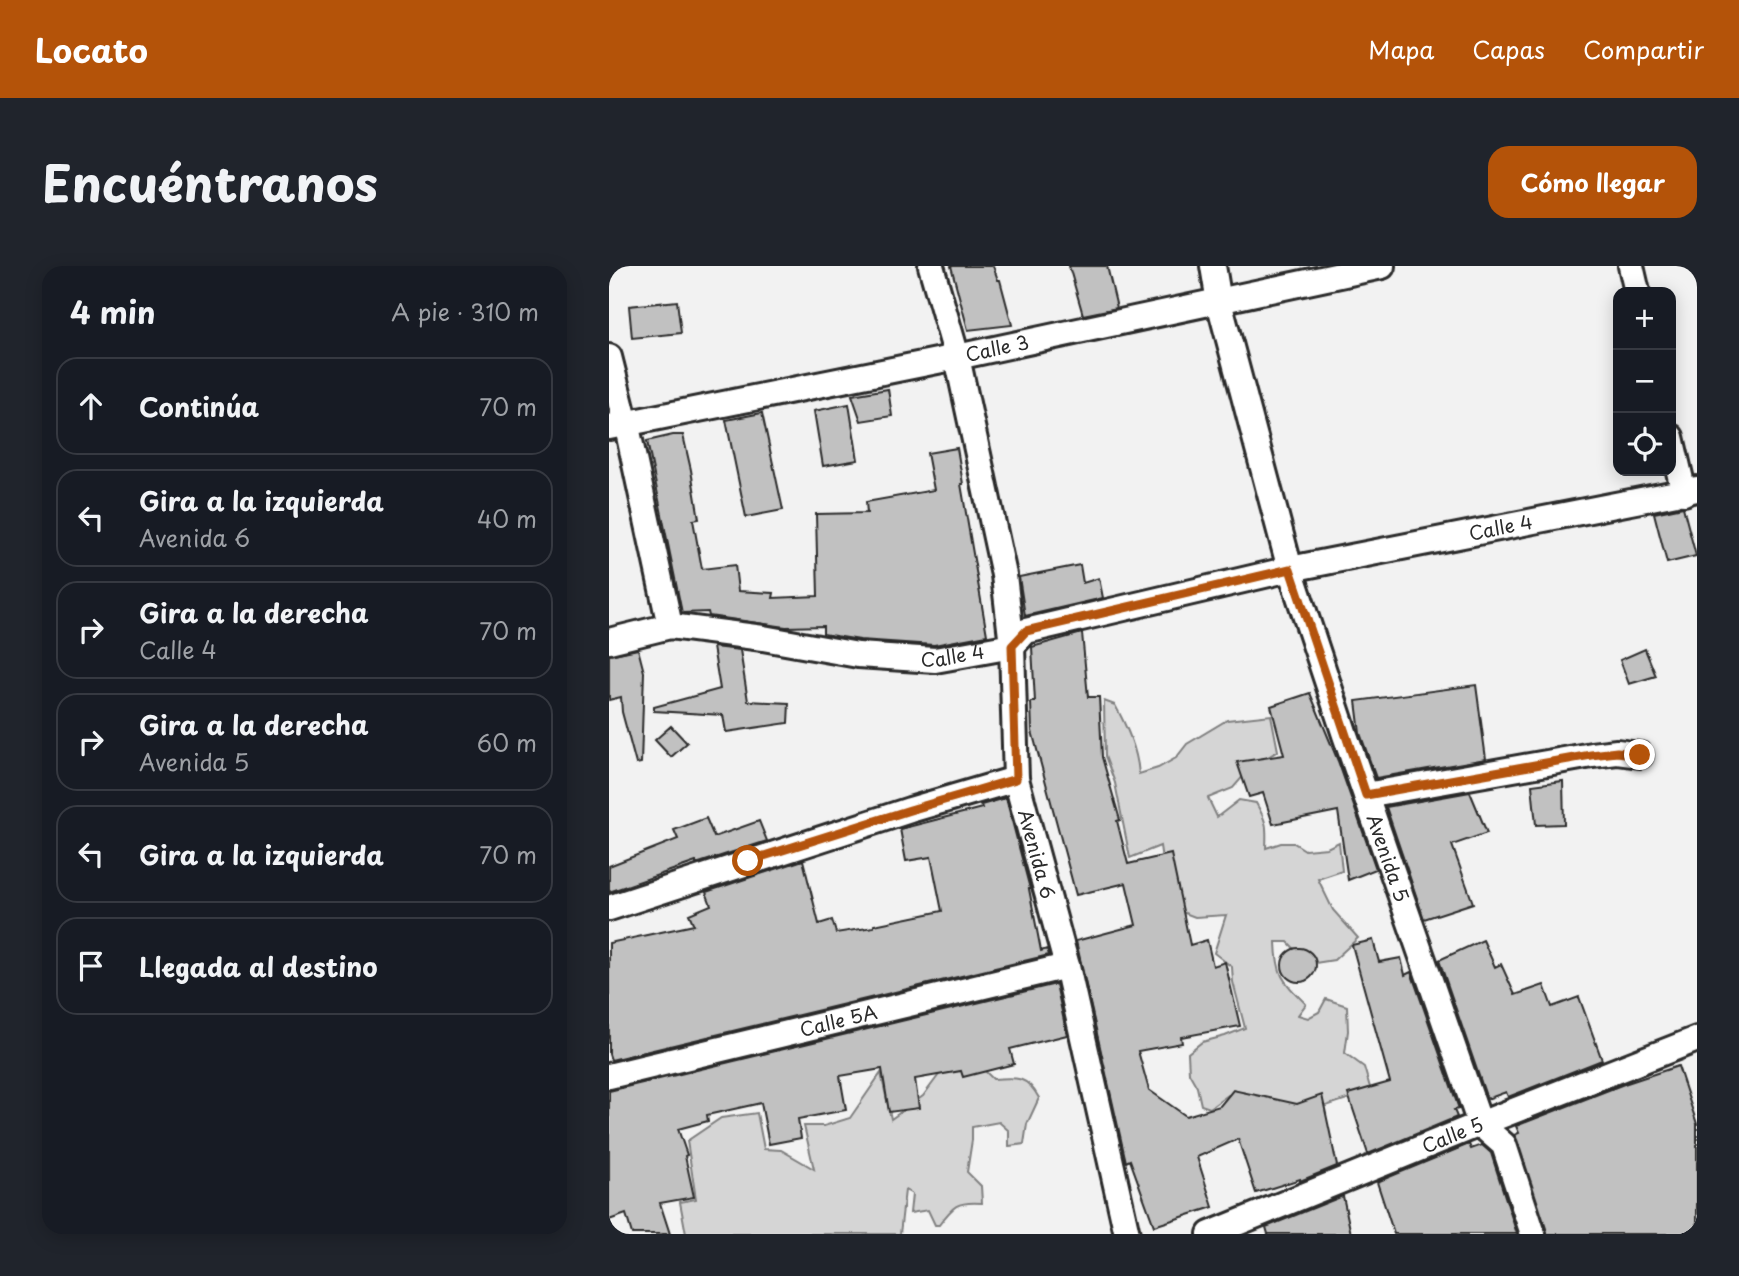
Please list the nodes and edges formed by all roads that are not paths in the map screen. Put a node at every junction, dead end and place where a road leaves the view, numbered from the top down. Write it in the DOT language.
graph roads {
  1 [pos="931,266"];
  2 [pos="1213,266"];
  3 [pos="1382,266"];
  4 [pos="1631,266"];
  5 [pos="1636,287"];
  6 [pos="1219,302"];
  7 [pos="609,357"];
  8 [pos="957,357"];
  9 [pos="617,426"];
  10 [pos="1676,451"];
  11 [pos="1690,491"];
  12 [pos="1290,569"];
  13 [pos="670,626"];
  14 [pos="609,641"];
  15 [pos="1012,646"];
  16 [pos="1640,755"];
  17 [pos="1016,779"];
  18 [pos="1366,795"];
  19 [pos="609,908"];
  20 [pos="1067,966"];
  21 [pos="1697,1039"];
  22 [pos="609,1076"];
  23 [pos="1481,1124"];
  24 [pos="1128,1234"];
  25 [pos="1210,1234"];
  26 [pos="1533,1234"];
  1 -- 8 [label="street, Avenida 6"];
  2 -- 6 [label="street, Avenida 5"];
  3 -- 6 [label="street, Calle 3"];
  4 -- 5 [label="street"];
  6 -- 8 [label="street, Calle 3"];
  6 -- 12 [label="street, Avenida 5"];
  7 -- 9 [label="street"];
  8 -- 9 [label="street, Calle 3"];
  8 -- 15 [label="street, Avenida 6"];
  9 -- 13 [label="street"];
  10 -- 11 [label="street"];
  11 -- 12 [label="street, Calle 4"];
  12 -- 15 [label="street, Calle 4"];
  12 -- 18 [label="street, Avenida 5"];
  13 -- 14 [label="street, Calle 4"];
  13 -- 15 [label="street, Calle 4"];
  15 -- 17 [label="street, Avenida 6"];
  16 -- 18 [label="street"];
  17 -- 19 [label="street"];
  17 -- 20 [label="street, Avenida 6"];
  18 -- 23 [label="street, Avenida 5"];
  20 -- 22 [label="street, Calle 5A"];
  20 -- 24 [label="street, Avenida 6"];
  21 -- 23 [label="street, Calle 5"];
  23 -- 25 [label="street, Calle 5"];
  23 -- 26 [label="street, Avenida 5"];
}
